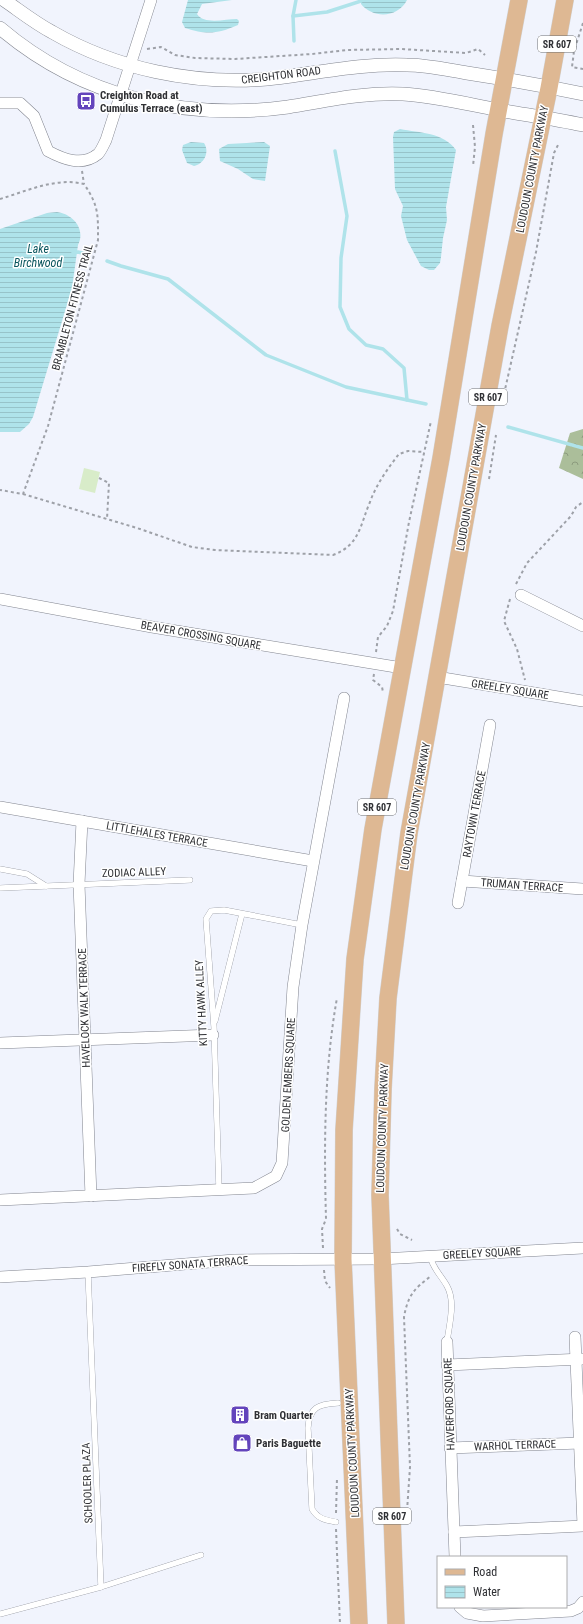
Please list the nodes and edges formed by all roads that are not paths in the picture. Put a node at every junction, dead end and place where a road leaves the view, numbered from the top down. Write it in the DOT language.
graph roads {
  1 [pos="4,0"];
  2 [pos="151,0"];
  3 [pos="519,0"];
  4 [pos="565,0"];
  5 [pos="0,28"];
  6 [pos="130,67"];
  7 [pos="504,78"];
  8 [pos="549,88"];
  9 [pos="121,94"];
  10 [pos="583,94"];
  11 [pos="0,103"];
  12 [pos="498,110"];
  13 [pos="542,118"];
  14 [pos="583,125"];
  15 [pos="521,595"];
  16 [pos="0,599"];
  17 [pos="583,626"];
  18 [pos="402,668"];
  19 [pos="437,677"];
  20 [pos="344,698"];
  21 [pos="583,702"];
  22 [pos="490,725"];
  23 [pos="0,807"];
  24 [pos="82,821"];
  25 [pos="313,861"];
  26 [pos="0,869"];
  27 [pos="190,880"];
  28 [pos="462,881"];
  29 [pos="79,884"];
  30 [pos="46,886"];
  31 [pos="0,888"];
  32 [pos="583,889"];
  33 [pos="458,903"];
  34 [pos="242,914"];
  35 [pos="302,925"];
  36 [pos="213,1031"];
  37 [pos="86,1039"];
  38 [pos="0,1043"];
  39 [pos="219,1189"];
  40 [pos="91,1196"];
  41 [pos="0,1200"];
  42 [pos="583,1248"];
  43 [pos="430,1256"];
  44 [pos="343,1259"];
  45 [pos="381,1259"];
  46 [pos="88,1272"];
  47 [pos="0,1277"];
  48 [pos="575,1337"];
  49 [pos="447,1342"];
  50 [pos="580,1359"];
  51 [pos="447,1365"];
  52 [pos="338,1403"];
  53 [pos="580,1442"];
  54 [pos="450,1448"];
  55 [pos="336,1522"];
  56 [pos="583,1526"];
  57 [pos="454,1532"];
  58 [pos="201,1555"];
  59 [pos="455,1556"];
  60 [pos="101,1587"];
  61 [pos="583,1602"];
  62 [pos="461,1608"];
  63 [pos="0,1614"];
  64 [pos="360,1624"];
  65 [pos="396,1624"];
  1 -- 6 [label="street, CREIGHTON ROAD"];
  2 -- 6 [label="street"];
  3 -- 7 [label="main road, LOUDOUN COUNTY PARKWAY / SR 607"];
  4 -- 8 [label="main road, LOUDOUN COUNTY PARKWAY / SR 607"];
  5 -- 9 [label="street"];
  6 -- 7 [label="street, CREIGHTON ROAD"];
  6 -- 9 [label="street"];
  7 -- 8 [label="street, CREIGHTON ROAD"];
  7 -- 12 [label="main road, LOUDOUN COUNTY PARKWAY / SR 607"];
  8 -- 10 [label="street, CREIGHTON ROAD"];
  8 -- 13 [label="main road, LOUDOUN COUNTY PARKWAY / SR 607"];
  9 -- 11 [label="street"];
  9 -- 12 [label="street"];
  12 -- 13 [label="street"];
  12 -- 18 [label="main road, LOUDOUN COUNTY PARKWAY / SR 607"];
  13 -- 14 [label="street"];
  13 -- 19 [label="main road, LOUDOUN COUNTY PARKWAY / SR 607"];
  15 -- 17 [label="street"];
  16 -- 18 [label="street, BEAVER CROSSING SQUARE"];
  18 -- 44 [label="main road, LOUDOUN COUNTY PARKWAY / SR 607"];
  19 -- 21 [label="street, GREELEY SQUARE"];
  19 -- 45 [label="main road, LOUDOUN COUNTY PARKWAY / SR 607"];
  20 -- 25 [label="street, GOLDEN EMBERS SQUARE"];
  22 -- 28 [label="street, RAYTOWN TERRACE"];
  23 -- 24 [label="street, LITTLEHALES TERRACE"];
  24 -- 25 [label="street, LITTLEHALES TERRACE"];
  24 -- 29 [label="street, HAVELOCK WALK TERRACE"];
  25 -- 35 [label="street, GOLDEN EMBERS SQUARE"];
  26 -- 30 [label="lane"];
  27 -- 29 [label="lane, ZODIAC ALLEY"];
  28 -- 32 [label="street, TRUMAN TERRACE"];
  28 -- 33 [label="street, RAYTOWN TERRACE"];
  29 -- 30 [label="lane, ZODIAC ALLEY"];
  29 -- 37 [label="street, HAVELOCK WALK TERRACE"];
  30 -- 31 [label="lane, ZODIAC ALLEY"];
  34 -- 35 [label="lane, KITTY HAWK ALLEY"];
  34 -- 36 [label="lane"];
  34 -- 36 [label="lane, KITTY HAWK ALLEY"];
  35 -- 39 [label="street, GOLDEN EMBERS SQUARE"];
  36 -- 37 [label="street"];
  36 -- 39 [label="lane, KITTY HAWK ALLEY"];
  37 -- 38 [label="street"];
  37 -- 40 [label="street, HAVELOCK WALK TERRACE"];
  39 -- 40 [label="street, GOLDEN EMBERS SQUARE"];
  40 -- 41 [label="street, GOLDEN EMBERS SQUARE"];
  42 -- 43 [label="street, GREELEY SQUARE"];
  43 -- 45 [label="street, GREELEY SQUARE"];
  43 -- 49 [label="lane, HAVERFORD SQUARE"];
  44 -- 45 [label="street, FIREFLY SONATA TERRACE"];
  44 -- 46 [label="street, FIREFLY SONATA TERRACE"];
  44 -- 64 [label="main road, LOUDOUN COUNTY PARKWAY / SR 607"];
  45 -- 65 [label="main road, LOUDOUN COUNTY PARKWAY / SR 607"];
  46 -- 47 [label="street, FIREFLY SONATA TERRACE"];
  46 -- 60 [label="lane, SCHOOLER PLAZA"];
  48 -- 50 [label="street"];
  49 -- 51 [label="street, HAVERFORD SQUARE"];
  50 -- 51 [label="street"];
  50 -- 53 [label="street"];
  51 -- 54 [label="street, HAVERFORD SQUARE"];
  52 -- 55 [label="lane"];
  53 -- 54 [label="street, WARHOL TERRACE"];
  53 -- 56 [label="street"];
  54 -- 57 [label="street, HAVERFORD SQUARE"];
  56 -- 57 [label="street"];
  57 -- 59 [label="street, HAVERFORD SQUARE"];
  58 -- 60 [label="lane"];
  60 -- 63 [label="lane"];
  61 -- 62 [label="street"];
}
